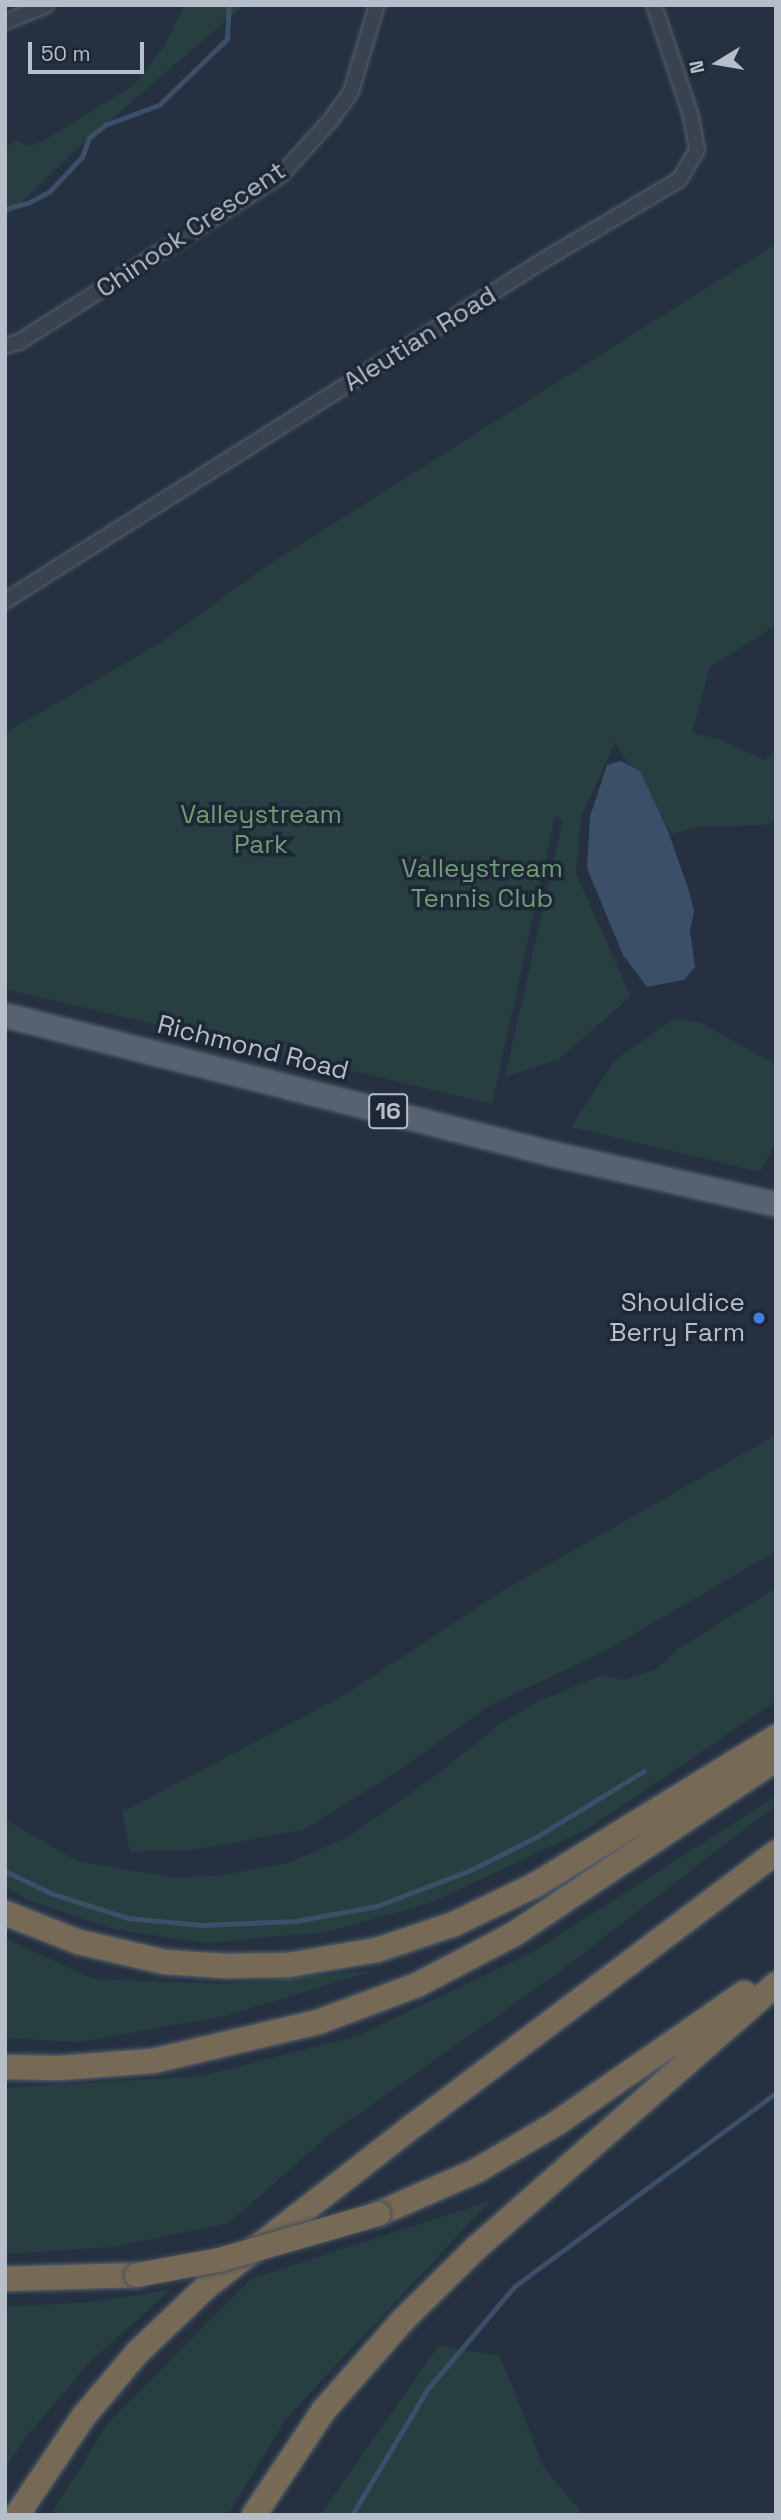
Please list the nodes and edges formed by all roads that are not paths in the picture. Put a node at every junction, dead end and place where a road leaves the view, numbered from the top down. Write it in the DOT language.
graph roads {
  1 [pos="47,5"];
  2 [pos="377,5"];
  3 [pos="654,5"];
  4 [pos="5,22"];
  5 [pos="5,346"];
  6 [pos="5,601"];
  7 [pos="5,1015"];
  8 [pos="775,1204"];
  9 [pos="776,1737"];
  10 [pos="776,1759"];
  11 [pos="776,1852"];
  12 [pos="5,1913"];
  13 [pos="776,1969"];
  14 [pos="776,1984"];
  15 [pos="5,2067"];
  16 [pos="5,2279"];
  17 [pos="17,2515"];
  18 [pos="254,2515"];
  1 -- 4 [label="street"];
  2 -- 5 [label="street, Chinook Crescent"];
  3 -- 6 [label="street, Aleutian Road"];
  7 -- 8 [label="main road, Richmond Road / 16"];
  9 -- 12 [label="highway"];
  10 -- 15 [label="highway"];
  11 -- 17 [label="highway"];
  13 -- 16 [label="highway, bridge"];
  14 -- 18 [label="highway"];
}
